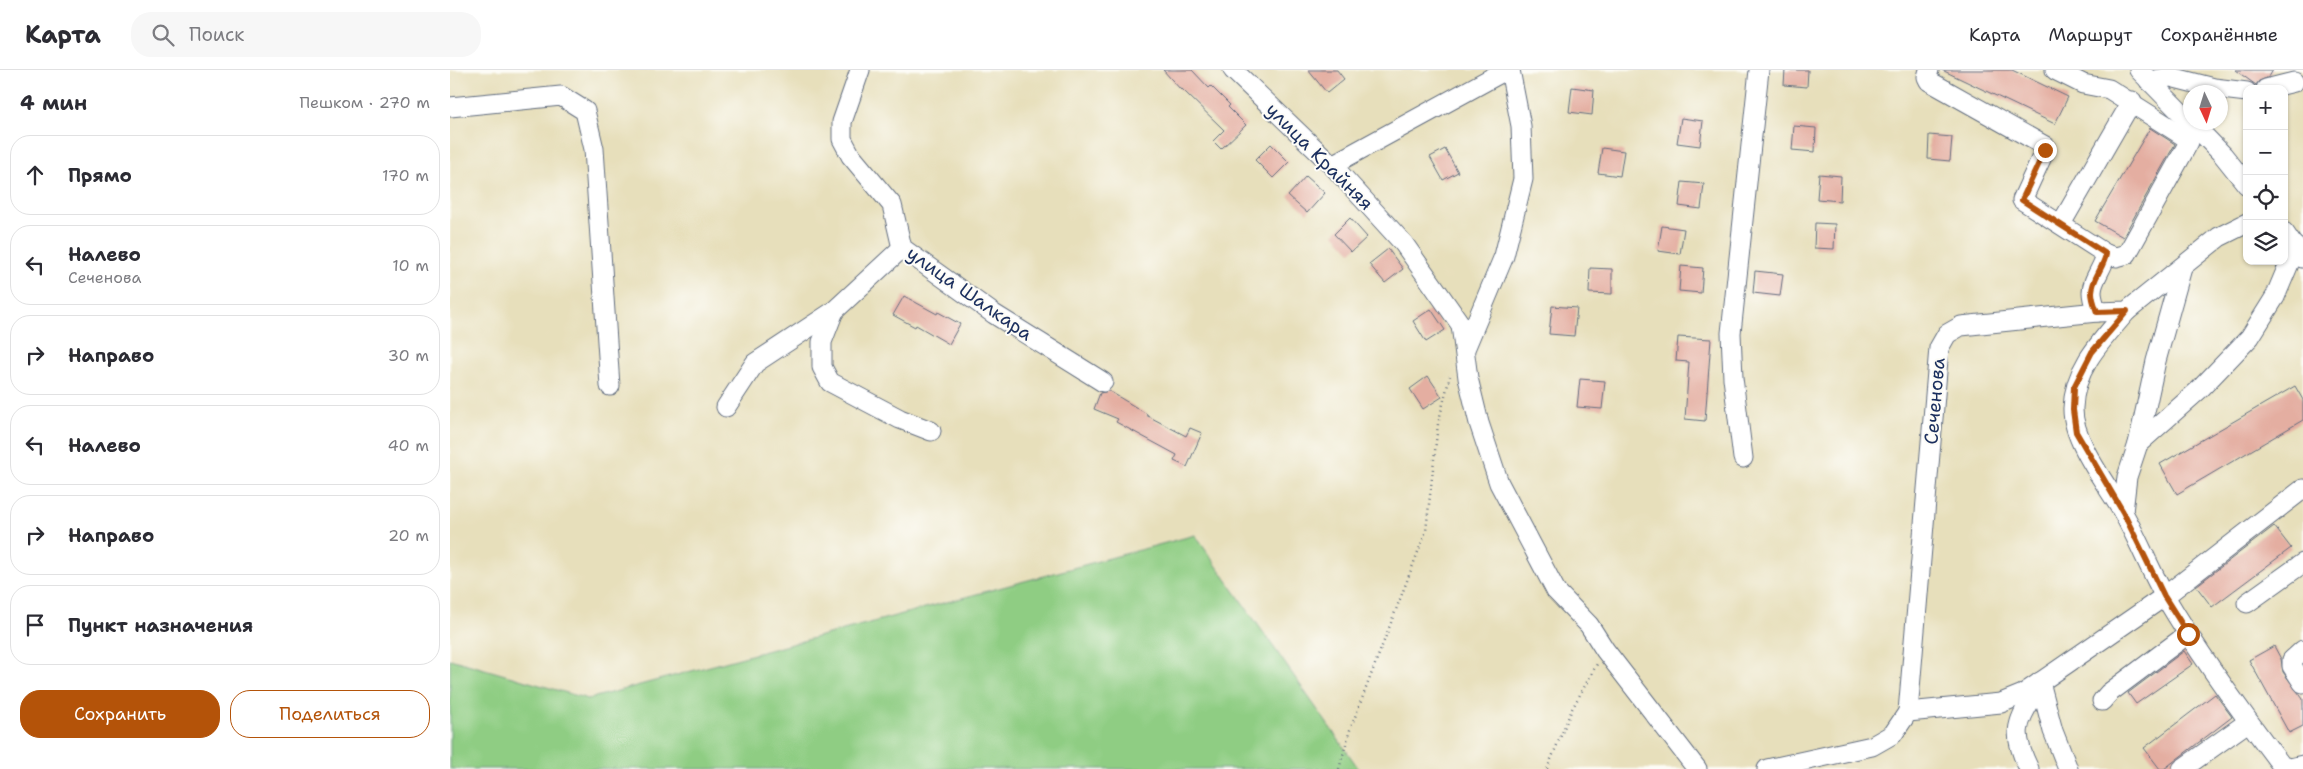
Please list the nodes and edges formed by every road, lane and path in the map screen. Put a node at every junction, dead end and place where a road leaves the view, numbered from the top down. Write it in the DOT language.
graph roads {
  1 [pos="860,70"];
  2 [pos="1233,70"];
  3 [pos="1506,70"];
  4 [pos="1510,70"];
  5 [pos="1760,70"];
  6 [pos="1929,70"];
  7 [pos="2055,70"];
  8 [pos="2144,75"];
  9 [pos="2294,82"];
  10 [pos="2282,85"];
  11 [pos="2243,92"];
  12 [pos="2132,101"];
  13 [pos="450,107"];
  14 [pos="2183,114"];
  15 [pos="2199,130"];
  16 [pos="1332,165"];
  17 [pos="2243,180"];
  18 [pos="2060,224"];
  19 [pos="2243,225"];
  20 [pos="2294,246"];
  21 [pos="902,248"];
  22 [pos="2106,254"];
  23 [pos="2182,268"];
  24 [pos="834,311"];
  25 [pos="2127,311"];
  26 [pos="2097,312"];
  27 [pos="1465,349"];
  28 [pos="1452,367"];
  29 [pos="1103,382"];
  30 [pos="610,386"];
  31 [pos="726,407"];
  32 [pos="931,431"];
  33 [pos="2138,444"];
  34 [pos="1743,458"];
  35 [pos="2303,489"];
  36 [pos="2123,512"];
  37 [pos="2303,562"];
  38 [pos="2164,596"];
  39 [pos="2247,602"];
  40 [pos="2188,634"];
  41 [pos="1604,650"];
  42 [pos="2303,650"];
  43 [pos="2040,682"];
  44 [pos="2303,683"];
  45 [pos="2102,701"];
  46 [pos="1908,712"];
  47 [pos="2248,722"];
  48 [pos="2303,766"];
  49 [pos="1339,769"];
  50 [pos="1547,769"];
  51 [pos="1697,769"];
  52 [pos="1767,769"];
  53 [pos="2029,769"];
  54 [pos="2068,769"];
  55 [pos="2182,769"];
  1 -- 21 [label="street, улица Шалкара"];
  2 -- 16 [label="street, улица Крайняя"];
  3 -- 16 [label="street"];
  4 -- 27 [label="street"];
  5 -- 34 [label="street"];
  6 -- 18 [label="street"];
  7 -- 12 [label="street"];
  8 -- 11 [label="street"];
  8 -- 14 [label="street"];
  9 -- 10 [label="street"];
  12 -- 18 [label="street"];
  12 -- 22 [label="street"];
  13 -- 30 [label="street"];
  15 -- 17 [label="street"];
  16 -- 27 [label="street, улица Крайняя"];
  18 -- 22 [label="street"];
  19 -- 23 [label="street"];
  20 -- 33 [label="street"];
  21 -- 24 [label="street"];
  21 -- 29 [label="street, улица Шалкара"];
  22 -- 26 [label="street"];
  23 -- 25 [label="street"];
  23 -- 33 [label="street"];
  24 -- 31 [label="street"];
  24 -- 32 [label="street"];
  25 -- 26 [label="street, Сеченова"];
  25 -- 36 [label="street"];
  26 -- 46 [label="street, Сеченова"];
  27 -- 41 [label="street, улица Крайняя"];
  28 -- 49 [label="path"];
  33 -- 36 [label="street"];
  35 -- 38 [label="street"];
  36 -- 38 [label="street"];
  37 -- 39 [label="street"];
  38 -- 40 [label="street"];
  38 -- 43 [label="street"];
  40 -- 45 [label="street"];
  40 -- 47 [label="street"];
  41 -- 50 [label="path"];
  41 -- 51 [label="street, улица Крайняя"];
  42 -- 44 [label="street"];
  43 -- 46 [label="street"];
  43 -- 53 [label="street"];
  43 -- 54 [label="street"];
  46 -- 52 [label="street"];
  47 -- 48 [label="street"];
  47 -- 55 [label="street"];
}
